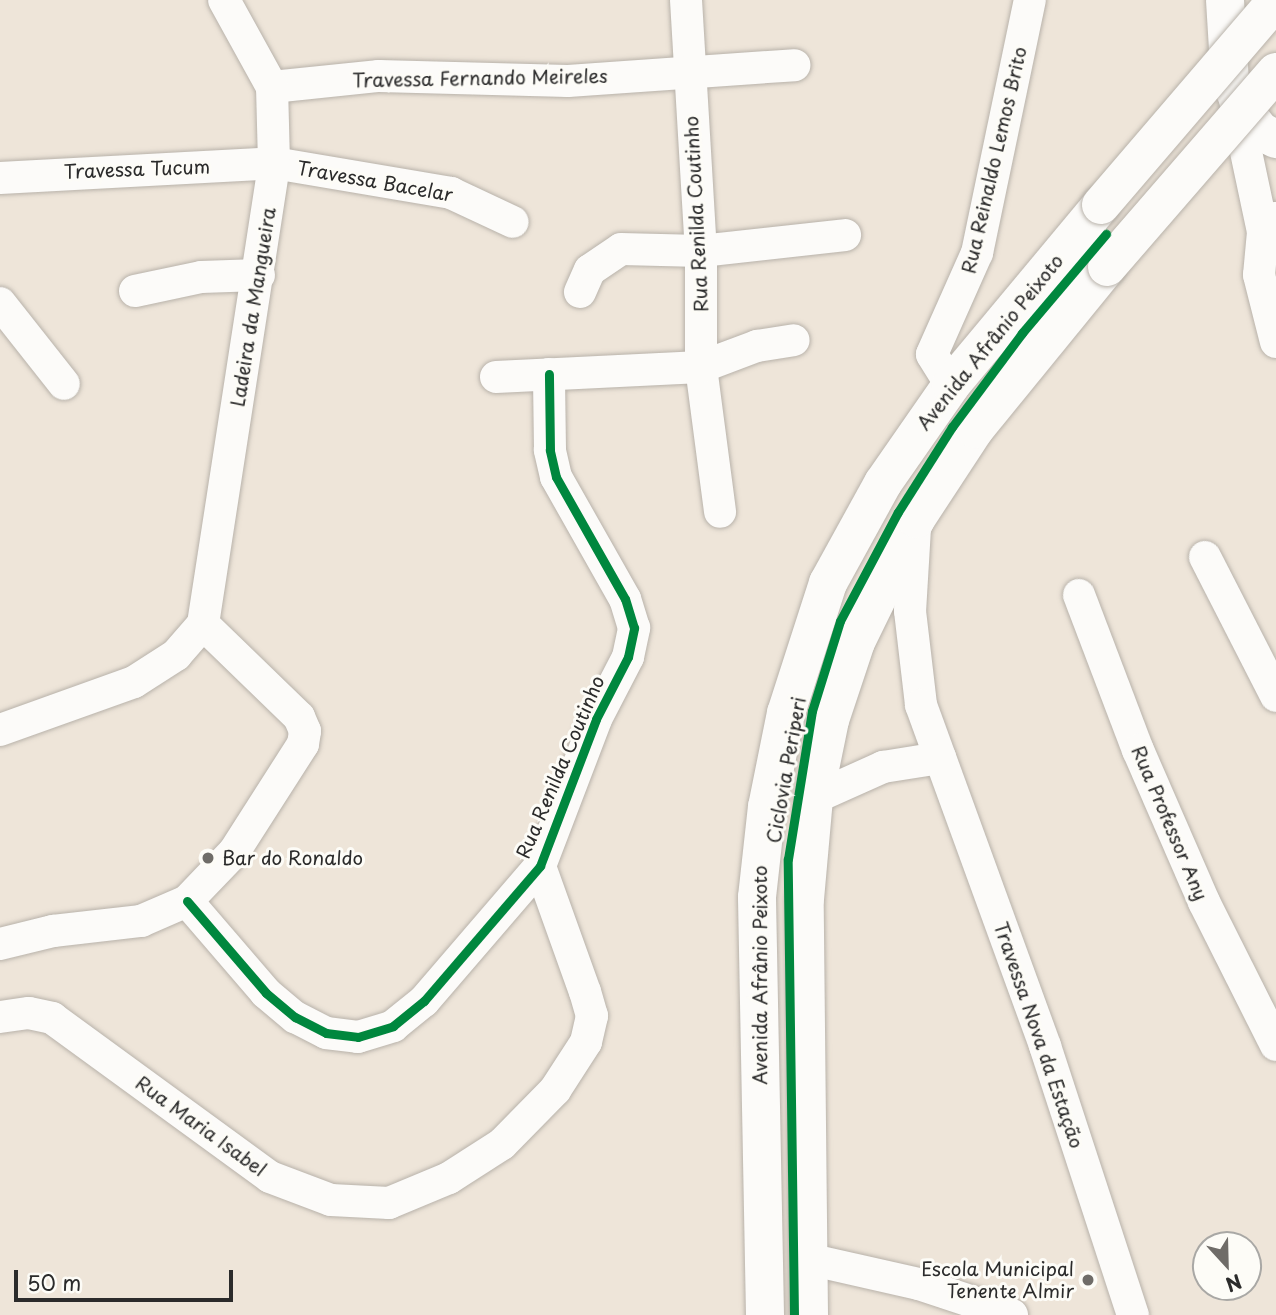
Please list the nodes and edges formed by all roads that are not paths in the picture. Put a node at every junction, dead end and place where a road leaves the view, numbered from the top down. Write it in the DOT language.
graph roads {
  1 [pos="224,0"];
  2 [pos="686,0"];
  3 [pos="1030,0"];
  4 [pos="1225,0"];
  5 [pos="1276,1"];
  6 [pos="794,65"];
  7 [pos="688,69"];
  8 [pos="1276,72"];
  9 [pos="1230,81"];
  10 [pos="271,87"];
  11 [pos="1276,139"];
  12 [pos="274,163"];
  13 [pos="0,177"];
  14 [pos="513,222"];
  15 [pos="1271,224"];
  16 [pos="845,235"];
  17 [pos="701,251"];
  18 [pos="259,275"];
  19 [pos="135,291"];
  20 [pos="580,292"];
  21 [pos="0,303"];
  22 [pos="794,340"];
  23 [pos="1276,342"];
  24 [pos="701,367"];
  25 [pos="941,370"];
  26 [pos="549,374"];
  27 [pos="496,377"];
  28 [pos="64,384"];
  29 [pos="720,512"];
  30 [pos="916,519"];
  31 [pos="1206,557"];
  32 [pos="1079,595"];
  33 [pos="203,624"];
  34 [pos="1276,696"];
  35 [pos="0,730"];
  36 [pos="940,758"];
  37 [pos="814,798"];
  38 [pos="540,866"];
  39 [pos="187,901"];
  40 [pos="0,944"];
  41 [pos="0,1017"];
  42 [pos="1276,1045"];
  43 [pos="808,1259"];
  44 [pos="765,1315"];
  45 [pos="809,1315"];
  46 [pos="1012,1315"];
  47 [pos="1133,1315"];
  1 -- 10 [label="street, Ladeira da Mangueira"];
  2 -- 7 [label="street, Rua Renilda Coutinho"];
  3 -- 25 [label="street, Rua Reinaldo Lemos Brito"];
  4 -- 9 [label="main road"];
  5 -- 25 [label="main road, Avenida Afrânio Peixoto, bridge"];
  6 -- 7 [label="street, Travessa Fernando Meireles"];
  7 -- 10 [label="street, Travessa Fernando Meireles"];
  7 -- 17 [label="street, Rua Renilda Coutinho"];
  8 -- 30 [label="main road, bridge"];
  9 -- 11 [label="main road"];
  9 -- 15 [label="street"];
  10 -- 12 [label="street, Ladeira da Mangueira"];
  12 -- 13 [label="street, Travessa Tucum"];
  12 -- 14 [label="street, Travessa Bacelar"];
  12 -- 18 [label="street, Ladeira da Mangueira"];
  15 -- 23 [label="street"];
  16 -- 17 [label="street"];
  17 -- 20 [label="street"];
  17 -- 24 [label="street, Rua Renilda Coutinho"];
  18 -- 19 [label="street"];
  18 -- 33 [label="street, Ladeira da Mangueira"];
  21 -- 28 [label="street"];
  22 -- 24 [label="street"];
  24 -- 26 [label="street"];
  24 -- 29 [label="street, Rua Renilda Coutinho"];
  25 -- 44 [label="main road, Avenida Afrânio Peixoto"];
  26 -- 27 [label="street"];
  26 -- 38 [label="street, Rua Renilda Coutinho"];
  30 -- 36 [label="street, Travessa Nova da Estação"];
  30 -- 37 [label="main road"];
  31 -- 34 [label="street"];
  32 -- 42 [label="street, Rua Professor Any"];
  33 -- 35 [label="street"];
  33 -- 39 [label="street"];
  36 -- 37 [label="street"];
  36 -- 47 [label="street, Travessa Nova da Estação"];
  37 -- 43 [label="main road"];
  38 -- 39 [label="street, Rua Renilda Coutinho"];
  38 -- 41 [label="street, Rua Maria Isabel"];
  39 -- 40 [label="street"];
  43 -- 45 [label="main road"];
  43 -- 46 [label="street"];
}
